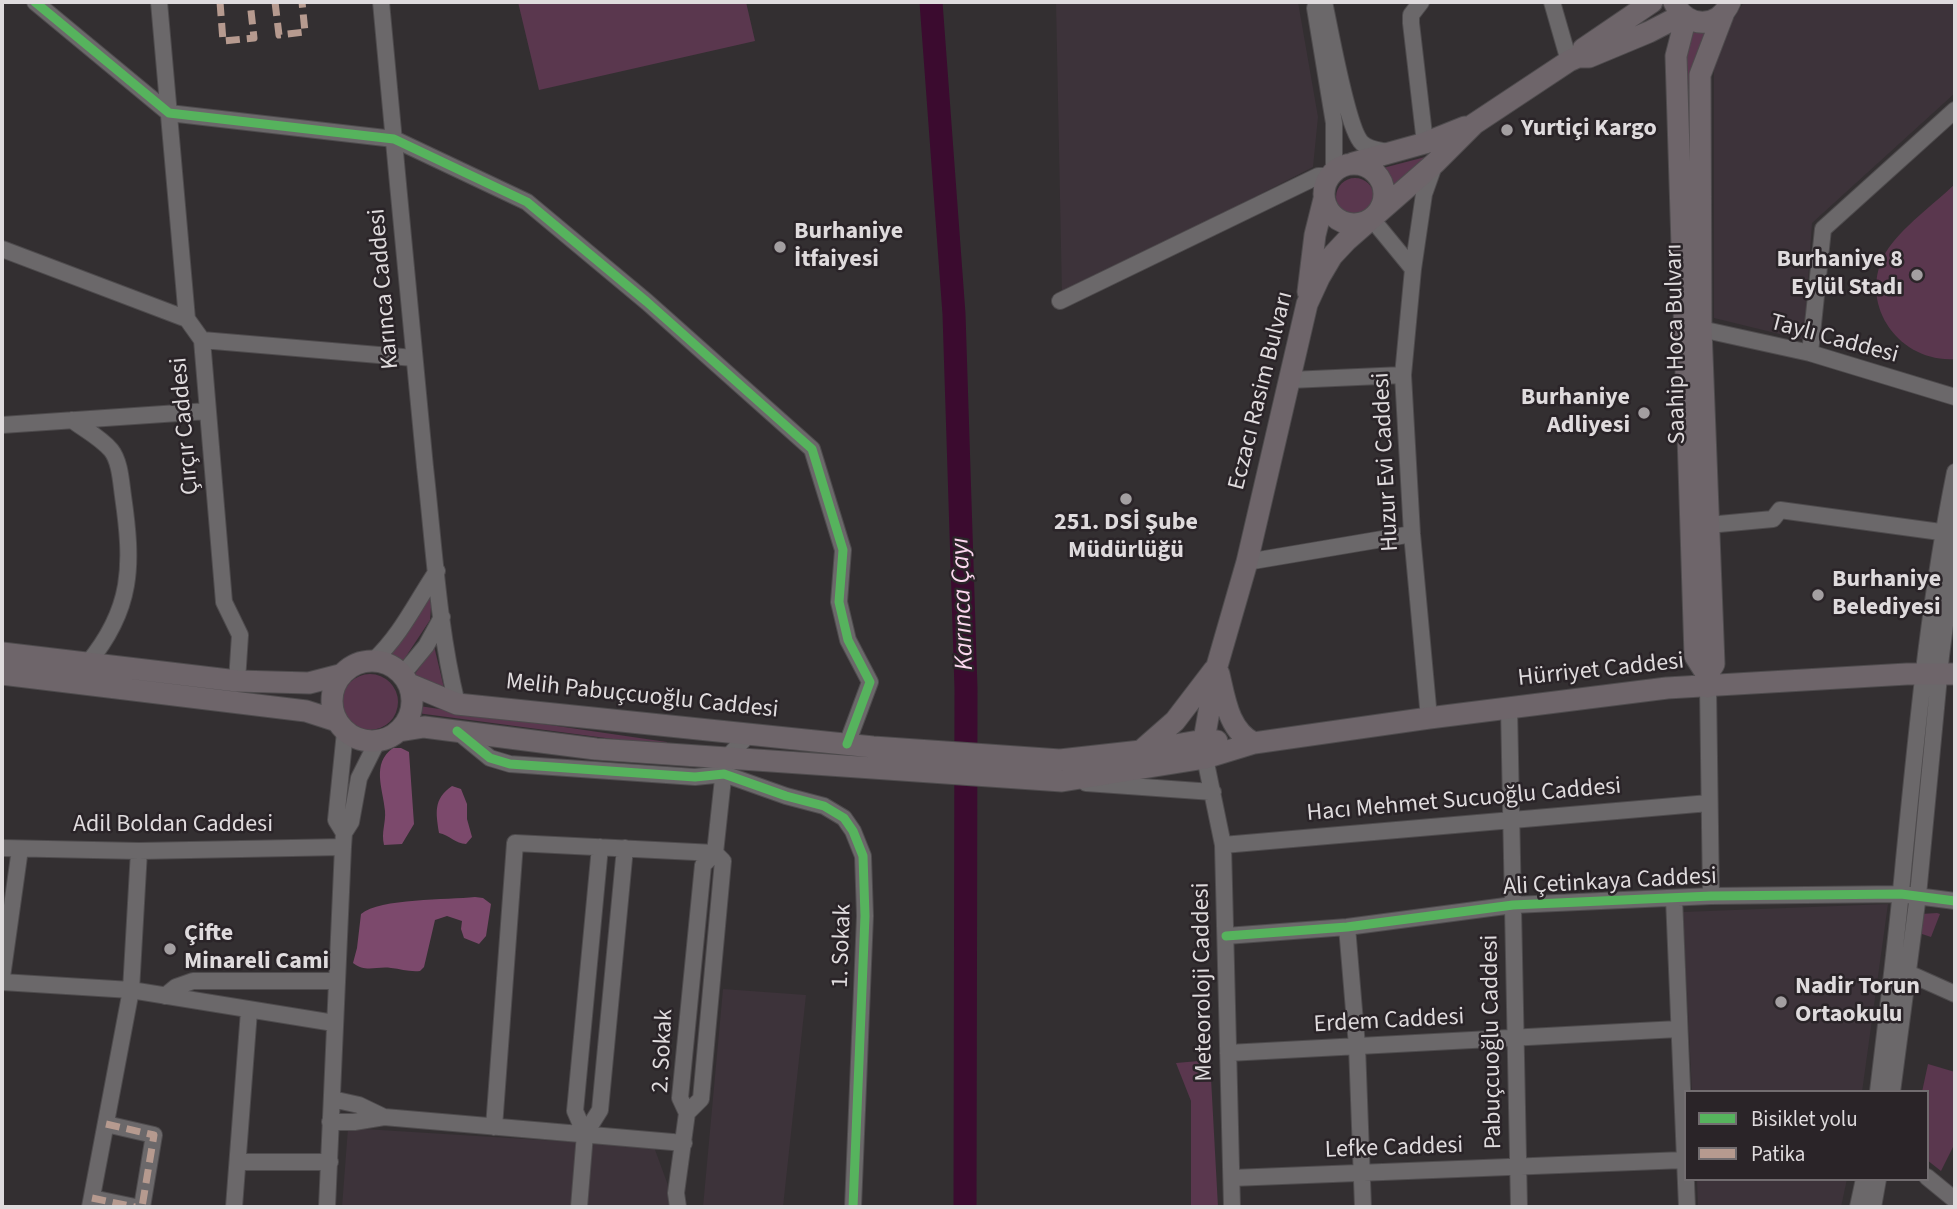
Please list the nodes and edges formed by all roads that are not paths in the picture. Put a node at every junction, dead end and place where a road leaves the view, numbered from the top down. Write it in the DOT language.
graph roads {
  1 [pos="35,2"];
  2 [pos="159,2"];
  3 [pos="381,2"];
  4 [pos="1314,2"];
  5 [pos="1324,2"];
  6 [pos="1421,2"];
  7 [pos="1552,2"];
  8 [pos="1651,2"];
  9 [pos="1726,8"];
  10 [pos="1681,11"];
  11 [pos="1573,59"];
  12 [pos="1955,110"];
  13 [pos="169,113"];
  14 [pos="1474,124"];
  15 [pos="394,139"];
  16 [pos="1425,143"];
  17 [pos="1394,153"];
  18 [pos="1435,163"];
  19 [pos="1338,170"];
  20 [pos="1324,199"];
  21 [pos="1372,219"];
  22 [pos="2,249"];
  23 [pos="1413,270"];
  24 [pos="1060,301"];
  25 [pos="1307,304"];
  26 [pos="187,319"];
  27 [pos="1701,329"];
  28 [pos="202,340"];
  29 [pos="1810,354"];
  30 [pos="414,358"];
  31 [pos="1404,375"];
  32 [pos="1290,380"];
  33 [pos="1955,397"];
  34 [pos="208,411"];
  35 [pos="72,420"];
  36 [pos="2,425"];
  37 [pos="1955,472"];
  38 [pos="1708,525"];
  39 [pos="1949,533"];
  40 [pos="1412,534"];
  41 [pos="1955,548"];
  42 [pos="1247,562"];
  43 [pos="436,571"];
  44 [pos="442,617"];
  45 [pos="2,653"];
  46 [pos="374,660"];
  47 [pos="87,664"];
  48 [pos="1217,666"];
  49 [pos="2,674"];
  50 [pos="1939,674"];
  51 [pos="340,675"];
  52 [pos="405,679"];
  53 [pos="237,681"];
  54 [pos="1707,681"];
  55 [pos="457,704"];
  56 [pos="1509,707"];
  57 [pos="1429,718"];
  58 [pos="341,726"];
  59 [pos="399,731"];
  60 [pos="749,734"];
  61 [pos="378,740"];
  62 [pos="1254,743"];
  63 [pos="846,744"];
  64 [pos="1205,749"];
  65 [pos="1141,751"];
  66 [pos="725,767"];
  67 [pos="1061,771"];
  68 [pos="1213,792"];
  69 [pos="1709,803"];
  70 [pos="1511,820"];
  71 [pos="344,840"];
  72 [pos="1223,845"];
  73 [pos="600,847"];
  74 [pos="2,848"];
  75 [pos="625,848"];
  76 [pos="20,849"];
  77 [pos="139,851"];
  78 [pos="715,853"];
  79 [pos="1909,895"];
  80 [pos="1711,896"];
  81 [pos="1674,898"];
  82 [pos="1955,901"];
  83 [pos="1513,905"];
  84 [pos="1347,927"];
  85 [pos="1226,936"];
  86 [pos="1908,973"];
  87 [pos="2,977"];
  88 [pos="336,981"];
  89 [pos="2,982"];
  90 [pos="131,990"];
  91 [pos="1955,994"];
  92 [pos="165,996"];
  93 [pos="249,1010"];
  94 [pos="334,1023"];
  95 [pos="1678,1029"];
  96 [pos="1516,1038"];
  97 [pos="1357,1046"];
  98 [pos="1228,1053"];
  99 [pos="1878,1090"];
  100 [pos="1892,1090"];
  101 [pos="332,1099"];
  102 [pos="384,1117"];
  103 [pos="330,1122"];
  104 [pos="106,1124"];
  105 [pos="494,1126"];
  106 [pos="585,1134"];
  107 [pos="684,1143"];
  108 [pos="1684,1160"];
  109 [pos="238,1162"];
  110 [pos="330,1162"];
  111 [pos="1518,1166"];
  112 [pos="1363,1173"];
  113 [pos="1232,1178"];
  114 [pos="1929,1179"];
  115 [pos="1685,1181"];
  116 [pos="1864,1181"];
  117 [pos="1878,1181"];
  118 [pos="1955,1200"];
  119 [pos="91,1203"];
  120 [pos="135,1207"];
  121 [pos="142,1207"];
  122 [pos="234,1207"];
  123 [pos="327,1207"];
  124 [pos="579,1207"];
  125 [pos="678,1207"];
  126 [pos="853,1207"];
  127 [pos="1232,1207"];
  128 [pos="1363,1207"];
  129 [pos="1519,1207"];
  130 [pos="1687,1207"];
  131 [pos="1858,1207"];
  132 [pos="1873,1207"];
  1 -- 13 [label="street"];
  2 -- 13 [label="street"];
  3 -- 15 [label="street, Karınca Caddesi"];
  4 -- 19 [label="street"];
  5 -- 17 [label="street"];
  6 -- 16 [label="street"];
  7 -- 11 [label="street"];
  8 -- 11 [label="main road"];
  9 -- 10 [label="main road"];
  9 -- 27 [label="main road, Saahip Hoca Bulvarı"];
  10 -- 11 [label="main road, Eczacı Rasim Bulvarı"];
  10 -- 54 [label="main road, Saahip Hoca Bulvarı"];
  11 -- 14 [label="main road, Eczacı Rasim Bulvarı"];
  12 -- 29 [label="street"];
  13 -- 15 [label="street"];
  13 -- 26 [label="street"];
  14 -- 16 [label="main road"];
  14 -- 18 [label="main road, Eczacı Rasim Bulvarı"];
  15 -- 30 [label="street, Karınca Caddesi"];
  15 -- 63 [label="street"];
  16 -- 17 [label="main road"];
  17 -- 19 [label="main road"];
  18 -- 21 [label="main road, Eczacı Rasim Bulvarı"];
  18 -- 23 [label="street, Huzur Evi Caddesi"];
  19 -- 20 [label="main road"];
  19 -- 21 [label="main road"];
  19 -- 24 [label="street"];
  20 -- 21 [label="main road"];
  20 -- 25 [label="main road"];
  21 -- 23 [label="street"];
  21 -- 25 [label="main road, Eczacı Rasim Bulvarı"];
  22 -- 26 [label="street"];
  23 -- 31 [label="street, Huzur Evi Caddesi"];
  25 -- 32 [label="main road, Eczacı Rasim Bulvarı"];
  26 -- 28 [label="street, Çırçır Caddesi"];
  27 -- 29 [label="street, Taylı Caddesi"];
  27 -- 38 [label="main road, Saahip Hoca Bulvarı"];
  28 -- 30 [label="street"];
  28 -- 34 [label="street, Çırçır Caddesi"];
  29 -- 33 [label="street, Taylı Caddesi"];
  30 -- 43 [label="street, Karınca Caddesi"];
  31 -- 32 [label="street"];
  31 -- 40 [label="street, Huzur Evi Caddesi"];
  32 -- 42 [label="main road, Eczacı Rasim Bulvarı"];
  34 -- 35 [label="street"];
  34 -- 53 [label="street, Çırçır Caddesi"];
  35 -- 36 [label="street"];
  35 -- 47 [label="street"];
  37 -- 39 [label="street"];
  38 -- 39 [label="street"];
  38 -- 54 [label="main road, Saahip Hoca Bulvarı"];
  39 -- 50 [label="street"];
  40 -- 42 [label="street"];
  40 -- 57 [label="street, Huzur Evi Caddesi"];
  41 -- 50 [label="street"];
  42 -- 48 [label="main road, Eczacı Rasim Bulvarı"];
  43 -- 44 [label="street, Karınca Caddesi"];
  43 -- 46 [label="street"];
  44 -- 52 [label="street"];
  44 -- 55 [label="street, Karınca Caddesi"];
  45 -- 47 [label="main road"];
  46 -- 51 [label="main road"];
  46 -- 52 [label="main road"];
  47 -- 53 [label="main road"];
  48 -- 62 [label="main road"];
  48 -- 64 [label="main road, Eczacı Rasim Bulvarı"];
  48 -- 65 [label="main road"];
  49 -- 58 [label="main road"];
  50 -- 54 [label="main road, Hürriyet Caddesi"];
  50 -- 79 [label="street"];
  51 -- 53 [label="main road"];
  51 -- 58 [label="main road"];
  52 -- 55 [label="main road, Melih Pabuçcuoğlu Caddesi"];
  52 -- 59 [label="main road"];
  54 -- 56 [label="main road, Hürriyet Caddesi"];
  54 -- 69 [label="street"];
  55 -- 60 [label="main road, Melih Pabuçcuoğlu Caddesi"];
  56 -- 57 [label="main road, Hürriyet Caddesi"];
  56 -- 70 [label="street, Pabuçcuoğlu Caddesi"];
  57 -- 62 [label="main road, Hürriyet Caddesi"];
  58 -- 61 [label="main road"];
  58 -- 71 [label="street"];
  59 -- 61 [label="main road"];
  59 -- 66 [label="main road"];
  60 -- 63 [label="main road, Melih Pabuçcuoğlu Caddesi"];
  60 -- 66 [label="street"];
  61 -- 71 [label="street"];
  62 -- 64 [label="main road, Hürriyet Caddesi"];
  63 -- 67 [label="main road, Melih Pabuçcuoğlu Caddesi"];
  64 -- 65 [label="main road"];
  64 -- 67 [label="main road"];
  64 -- 68 [label="street, Meteoroloji Caddesi"];
  65 -- 67 [label="main road"];
  66 -- 67 [label="main road"];
  66 -- 78 [label="street, 2. Sokak"];
  66 -- 126 [label="street, 1. Sokak"];
  67 -- 68 [label="street"];
  68 -- 72 [label="street, Meteoroloji Caddesi"];
  69 -- 70 [label="street, Hacı Mehmet Sucuoğlu Caddesi"];
  69 -- 80 [label="street"];
  70 -- 72 [label="street, Hacı Mehmet Sucuoğlu Caddesi"];
  70 -- 83 [label="street, Pabuçcuoğlu Caddesi"];
  71 -- 77 [label="street, Adil Boldan Caddesi"];
  71 -- 88 [label="street"];
  72 -- 85 [label="street, Meteoroloji Caddesi"];
  73 -- 75 [label="street"];
  73 -- 105 [label="street"];
  73 -- 106 [label="street"];
  74 -- 76 [label="street, Adil Boldan Caddesi"];
  75 -- 78 [label="street"];
  75 -- 106 [label="street"];
  76 -- 77 [label="street, Adil Boldan Caddesi"];
  76 -- 87 [label="street"];
  77 -- 90 [label="street"];
  78 -- 107 [label="street, 2. Sokak"];
  79 -- 80 [label="street, Ali Çetinkaya Caddesi"];
  79 -- 82 [label="street, Ali Çetinkaya Caddesi"];
  79 -- 86 [label="street"];
  79 -- 99 [label="street"];
  80 -- 81 [label="street, Ali Çetinkaya Caddesi"];
  81 -- 83 [label="street, Ali Çetinkaya Caddesi"];
  81 -- 95 [label="street"];
  83 -- 84 [label="street, Ali Çetinkaya Caddesi"];
  83 -- 96 [label="street, Pabuçcuoğlu Caddesi"];
  84 -- 85 [label="street, Ali Çetinkaya Caddesi"];
  84 -- 97 [label="street"];
  85 -- 98 [label="street, Meteoroloji Caddesi"];
  86 -- 91 [label="street"];
  86 -- 100 [label="street"];
  88 -- 92 [label="street"];
  88 -- 94 [label="street"];
  89 -- 90 [label="street"];
  90 -- 92 [label="street"];
  90 -- 104 [label="street"];
  92 -- 93 [label="street"];
  93 -- 94 [label="street"];
  93 -- 109 [label="street"];
  94 -- 101 [label="street"];
  95 -- 96 [label="street, Erdem Caddesi"];
  95 -- 108 [label="street"];
  96 -- 97 [label="street, Erdem Caddesi"];
  96 -- 111 [label="street, Pabuçcuoğlu Caddesi"];
  97 -- 98 [label="street, Erdem Caddesi"];
  97 -- 112 [label="street"];
  98 -- 113 [label="street, Meteoroloji Caddesi"];
  101 -- 102 [label="street"];
  101 -- 103 [label="street"];
  102 -- 103 [label="street"];
  102 -- 105 [label="street"];
  103 -- 110 [label="street"];
  104 -- 119 [label="street"];
  104 -- 121 [label="street"];
  105 -- 106 [label="street"];
  106 -- 107 [label="street"];
  106 -- 124 [label="street"];
  107 -- 125 [label="street, 2. Sokak"];
  108 -- 111 [label="street, Lefke Caddesi"];
  109 -- 110 [label="street"];
  109 -- 122 [label="street"];
  110 -- 123 [label="street"];
  111 -- 112 [label="street, Lefke Caddesi"];
  111 -- 129 [label="street, Pabuçcuoğlu Caddesi"];
  112 -- 113 [label="street, Lefke Caddesi"];
  112 -- 128 [label="street"];
  113 -- 127 [label="street, Meteoroloji Caddesi"];
  114 -- 118 [label="street"];
  115 -- 130 [label="street"];
  116 -- 131 [label="street"];
  117 -- 132 [label="street"];
  119 -- 120 [label="street"];
}
